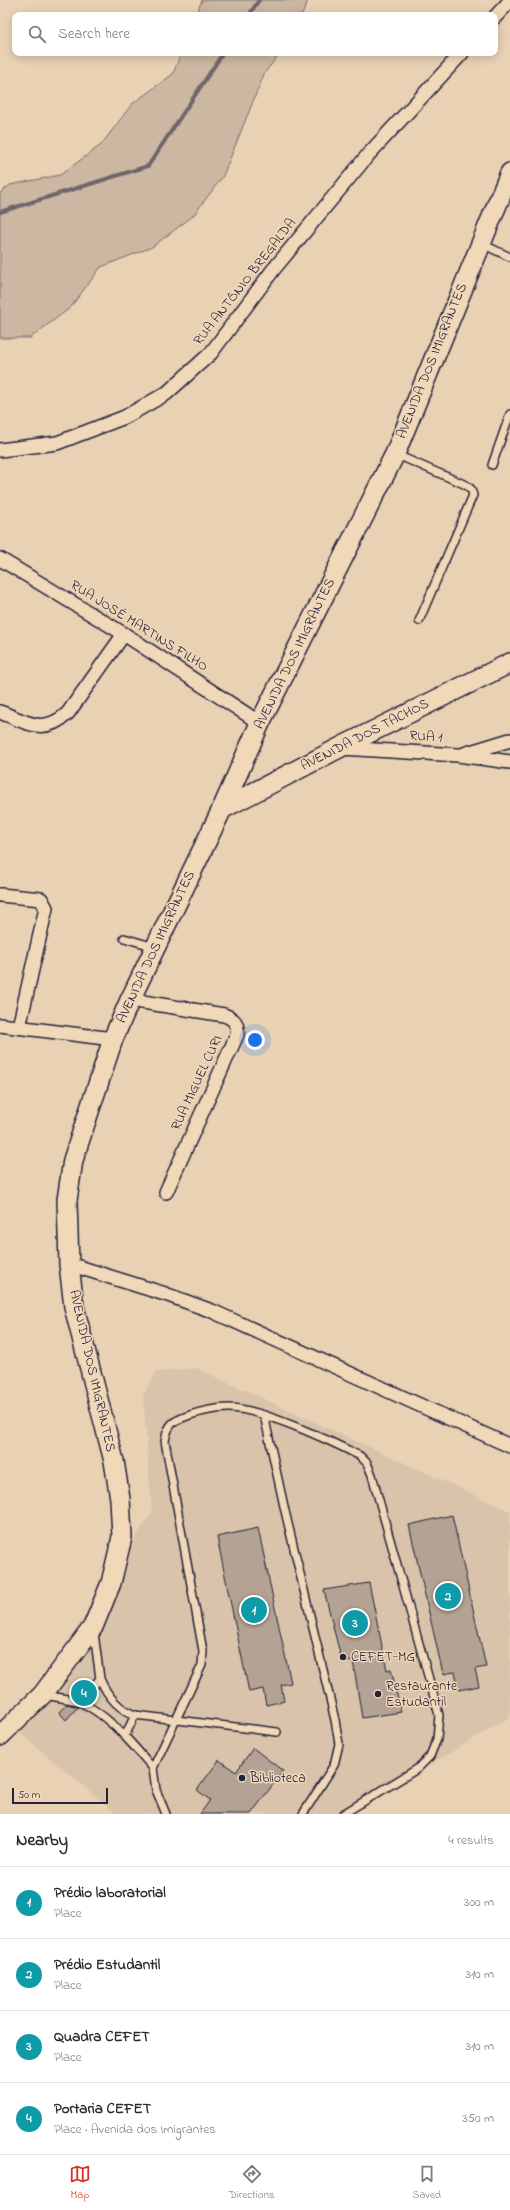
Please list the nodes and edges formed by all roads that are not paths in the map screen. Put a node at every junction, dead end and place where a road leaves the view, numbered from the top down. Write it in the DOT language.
graph roads {
  1 [pos="510,1"];
  2 [pos="498,14"];
  3 [pos="459,56"];
  4 [pos="510,173"];
  5 [pos="480,243"];
  6 [pos="510,257"];
  7 [pos="510,414"];
  8 [pos="0,450"];
  9 [pos="395,454"];
  10 [pos="492,465"];
  11 [pos="0,559"];
  12 [pos="419,621"];
  13 [pos="124,634"];
  14 [pos="510,663"];
  15 [pos="0,712"];
  16 [pos="260,723"];
  17 [pos="510,740"];
  18 [pos="339,748"];
  19 [pos="458,755"];
  20 [pos="510,762"];
  21 [pos="222,809"];
  22 [pos="0,895"];
  23 [pos="124,938"];
  24 [pos="155,947"];
  25 [pos="130,1000"];
  26 [pos="0,1025"];
  27 [pos="19,1027"];
  28 [pos="114,1039"];
  29 [pos="166,1192"];
  30 [pos="69,1264"];
  31 [pos="264,1415"];
  32 [pos="510,1446"];
  33 [pos="93,1627"];
  34 [pos="100,1679"];
  35 [pos="43,1694"];
  36 [pos="78,1701"];
  37 [pos="135,1716"];
  38 [pos="177,1720"];
  39 [pos="277,1732"];
  40 [pos="0,1736"];
  41 [pos="125,1736"];
  42 [pos="152,1768"];
  43 [pos="166,1814"];
  44 [pos="303,1814"];
  45 [pos="343,1814"];
  1 -- 2 [label="street"];
  3 -- 8 [label="street, RUA ANTÔNIO BREGALDA"];
  4 -- 5 [label="street, AVENIDA DOS IMIGRANTES"];
  5 -- 6 [label="lane"];
  5 -- 9 [label="street, AVENIDA DOS IMIGRANTES"];
  7 -- 10 [label="lane"];
  9 -- 12 [label="lane"];
  9 -- 16 [label="street, AVENIDA DOS IMIGRANTES"];
  11 -- 13 [label="street, RUA JOSÉ MARTINS FILHO"];
  13 -- 15 [label="street"];
  13 -- 16 [label="street, RUA JOSÉ MARTINS FILHO"];
  14 -- 18 [label="street, AVENIDA DOS TACHOS"];
  16 -- 21 [label="street, AVENIDA DOS IMIGRANTES"];
  17 -- 19 [label="street"];
  18 -- 19 [label="street, RUA 1"];
  18 -- 21 [label="street, AVENIDA DOS TACHOS"];
  19 -- 20 [label="street, RUA 1"];
  21 -- 24 [label="street, AVENIDA DOS IMIGRANTES"];
  22 -- 27 [label="street"];
  23 -- 24 [label="lane"];
  24 -- 25 [label="street, AVENIDA DOS IMIGRANTES"];
  25 -- 28 [label="street, AVENIDA DOS IMIGRANTES"];
  25 -- 29 [label="street, RUA MIGUEL CURI"];
  26 -- 27 [label="street"];
  27 -- 28 [label="street"];
  28 -- 30 [label="street, AVENIDA DOS IMIGRANTES"];
  30 -- 32 [label="street"];
  30 -- 33 [label="street, AVENIDA DOS IMIGRANTES"];
  31 -- 38 [label="lane"];
  31 -- 44 [label="lane"];
  31 -- 45 [label="lane"];
  33 -- 34 [label="lane"];
  33 -- 35 [label="street, AVENIDA DOS IMIGRANTES"];
  34 -- 36 [label="lane"];
  34 -- 37 [label="lane"];
  35 -- 36 [label="lane"];
  35 -- 40 [label="street, AVENIDA DOS IMIGRANTES"];
  36 -- 41 [label="lane"];
  37 -- 38 [label="lane"];
  37 -- 41 [label="lane"];
  38 -- 39 [label="lane"];
  38 -- 42 [label="lane"];
  41 -- 42 [label="lane"];
  42 -- 43 [label="lane"];
}
